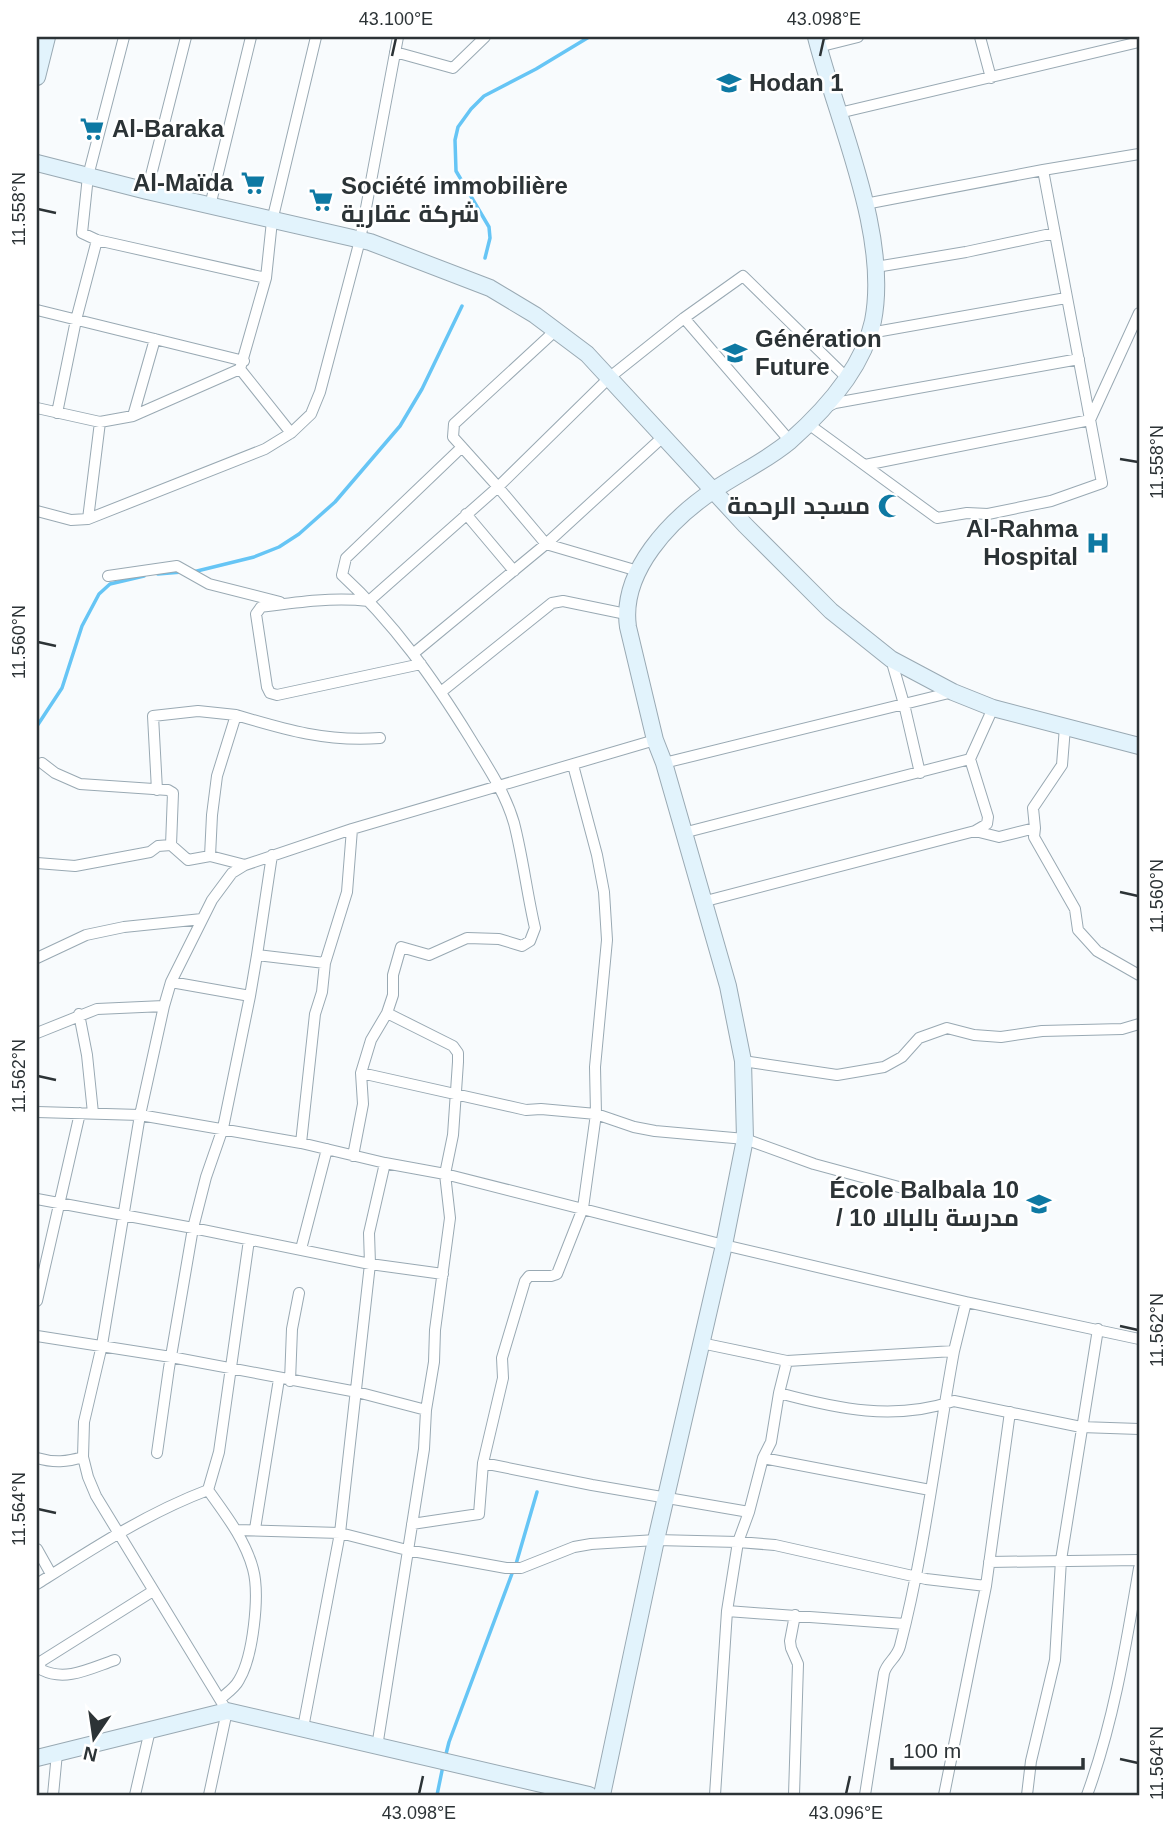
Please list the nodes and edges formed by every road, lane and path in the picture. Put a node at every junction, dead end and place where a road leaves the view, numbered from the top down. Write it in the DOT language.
graph roads {
  1 [pos="47,37"];
  2 [pos="124,37"];
  3 [pos="186,37"];
  4 [pos="251,37"];
  5 [pos="316,37"];
  6 [pos="398,37"];
  7 [pos="485,37"];
  8 [pos="858,37"];
  9 [pos="980,37"];
  10 [pos="1102,37"];
  11 [pos="817,42"];
  12 [pos="1139,42"];
  13 [pos="1106,50"];
  14 [pos="395,52"];
  15 [pos="37,78"];
  16 [pos="991,78"];
  17 [pos="839,113"];
  18 [pos="1139,154"];
  19 [pos="37,163"];
  20 [pos="1043,170"];
  21 [pos="88,176"];
  22 [pos="147,191"];
  23 [pos="865,204"];
  24 [pos="210,205"];
  25 [pos="272,221"];
  26 [pos="1055,233"];
  27 [pos="97,240"];
  28 [pos="360,240"];
  29 [pos="876,267"];
  30 [pos="266,278"];
  31 [pos="1066,298"];
  32 [pos="37,310"];
  33 [pos="1139,313"];
  34 [pos="684,318"];
  35 [pos="76,320"];
  36 [pos="556,330"];
  37 [pos="870,333"];
  38 [pos="155,339"];
  39 [pos="1079,359"];
  40 [pos="242,365"];
  41 [pos="610,377"];
  42 [pos="847,378"];
  43 [pos="37,408"];
  44 [pos="821,410"];
  45 [pos="57,413"];
  46 [pos="133,416"];
  47 [pos="1090,420"];
  48 [pos="100,422"];
  49 [pos="807,423"];
  50 [pos="291,433"];
  51 [pos="665,435"];
  52 [pos="790,441"];
  53 [pos="462,447"];
  54 [pos="865,465"];
  55 [pos="498,486"];
  56 [pos="715,489"];
  57 [pos="37,511"];
  58 [pos="466,514"];
  59 [pos="88,519"];
  60 [pos="546,544"];
  61 [pos="514,571"];
  62 [pos="638,571"];
  63 [pos="108,576"];
  64 [pos="369,601"];
  65 [pos="286,604"];
  66 [pos="626,614"];
  67 [pos="414,653"];
  68 [pos="891,659"];
  69 [pos="421,664"];
  70 [pos="441,692"];
  71 [pos="953,692"];
  72 [pos="904,704"];
  73 [pos="993,708"];
  74 [pos="236,715"];
  75 [pos="1065,727"];
  76 [pos="380,737"];
  77 [pos="655,740"];
  78 [pos="1139,746"];
  79 [pos="970,759"];
  80 [pos="42,763"];
  81 [pos="664,763"];
  82 [pos="573,765"];
  83 [pos="920,773"];
  84 [pos="500,786"];
  85 [pos="157,790"];
  86 [pos="1035,828"];
  87 [pos="352,829"];
  88 [pos="975,831"];
  89 [pos="683,833"];
  90 [pos="171,845"];
  91 [pos="272,855"];
  92 [pos="210,856"];
  93 [pos="37,863"];
  94 [pos="245,864"];
  95 [pos="702,902"];
  96 [pos="202,919"];
  97 [pos="257,955"];
  98 [pos="37,958"];
  99 [pos="325,963"];
  100 [pos="1139,975"];
  101 [pos="171,982"];
  102 [pos="250,996"];
  103 [pos="163,1006"];
  104 [pos="387,1013"];
  105 [pos="79,1014"];
  106 [pos="1139,1024"];
  107 [pos="37,1032"];
  108 [pos="743,1062"];
  109 [pos="361,1073"];
  110 [pos="457,1096"];
  111 [pos="37,1112"];
  112 [pos="80,1113"];
  113 [pos="93,1113"];
  114 [pos="596,1114"];
  115 [pos="141,1115"];
  116 [pos="223,1128"];
  117 [pos="745,1139"];
  118 [pos="301,1143"];
  119 [pos="327,1149"];
  120 [pos="353,1156"];
  121 [pos="385,1163"];
  122 [pos="445,1174"];
  123 [pos="910,1190"];
  124 [pos="37,1199"];
  125 [pos="60,1204"];
  126 [pos="583,1208"];
  127 [pos="124,1217"];
  128 [pos="193,1228"];
  129 [pos="249,1240"];
  130 [pos="724,1245"];
  131 [pos="301,1249"];
  132 [pos="370,1264"];
  133 [pos="443,1274"];
  134 [pos="40,1275"];
  135 [pos="299,1293"];
  136 [pos="37,1301"];
  137 [pos="966,1302"];
  138 [pos="1098,1329"];
  139 [pos="37,1336"];
  140 [pos="1139,1339"];
  141 [pos="701,1343"];
  142 [pos="102,1345"];
  143 [pos="954,1351"];
  144 [pos="171,1357"];
  145 [pos="787,1361"];
  146 [pos="230,1369"];
  147 [pos="285,1380"];
  148 [pos="357,1392"];
  149 [pos="779,1394"];
  150 [pos="944,1405"];
  151 [pos="426,1410"];
  152 [pos="1010,1412"];
  153 [pos="1082,1427"];
  154 [pos="1139,1429"];
  155 [pos="157,1453"];
  156 [pos="83,1457"];
  157 [pos="37,1458"];
  158 [pos="763,1458"];
  159 [pos="484,1462"];
  160 [pos="208,1490"];
  161 [pos="930,1490"];
  162 [pos="666,1497"];
  163 [pos="749,1512"];
  164 [pos="412,1524"];
  165 [pos="254,1529"];
  166 [pos="236,1530"];
  167 [pos="118,1532"];
  168 [pos="340,1532"];
  169 [pos="656,1540"];
  170 [pos="738,1542"];
  171 [pos="37,1549"];
  172 [pos="407,1550"];
  173 [pos="1061,1560"];
  174 [pos="1139,1560"];
  175 [pos="989,1562"];
  176 [pos="1139,1568"];
  177 [pos="51,1574"];
  178 [pos="915,1576"];
  179 [pos="37,1584"];
  180 [pos="986,1586"];
  181 [pos="153,1591"];
  182 [pos="727,1611"];
  183 [pos="795,1615"];
  184 [pos="905,1624"];
  185 [pos="115,1660"];
  186 [pos="37,1663"];
  187 [pos="224,1705"];
  188 [pos="303,1728"];
  189 [pos="150,1730"];
  190 [pos="377,1747"];
  191 [pos="57,1753"];
  192 [pos="37,1758"];
  193 [pos="52,1795"];
  194 [pos="135,1795"];
  195 [pos="209,1795"];
  196 [pos="589,1795"];
  197 [pos="602,1795"];
  198 [pos="715,1795"];
  199 [pos="794,1795"];
  200 [pos="865,1795"];
  201 [pos="944,1795"];
  202 [pos="1027,1795"];
  203 [pos="1087,1795"];
  1 -- 15 [label="street"];
  2 -- 21 [label="street"];
  3 -- 22 [label="street"];
  4 -- 24 [label="street"];
  5 -- 25 [label="street"];
  6 -- 14 [label="street"];
  7 -- 14 [label="street"];
  8 -- 11 [label="street"];
  9 -- 16 [label="street"];
  10 -- 13 [label="street"];
  11 -- 17 [label="street"];
  12 -- 13 [label="street"];
  13 -- 16 [label="street"];
  14 -- 28 [label="street"];
  16 -- 17 [label="street"];
  17 -- 23 [label="street"];
  18 -- 20 [label="street"];
  19 -- 21 [label="street"];
  20 -- 23 [label="street"];
  20 -- 26 [label="street"];
  21 -- 22 [label="street"];
  21 -- 27 [label="street"];
  22 -- 24 [label="street"];
  23 -- 29 [label="street"];
  24 -- 25 [label="street"];
  25 -- 28 [label="street"];
  25 -- 30 [label="street"];
  26 -- 29 [label="street"];
  26 -- 31 [label="street"];
  27 -- 30 [label="street"];
  27 -- 35 [label="street"];
  28 -- 36 [label="street"];
  28 -- 50 [label="street"];
  29 -- 37 [label="street"];
  30 -- 40 [label="street"];
  31 -- 37 [label="street"];
  31 -- 39 [label="street"];
  32 -- 35 [label="street"];
  33 -- 47 [label="street"];
  34 -- 41 [label="street"];
  34 -- 42 [label="street"];
  34 -- 52 [label="street"];
  35 -- 38 [label="street"];
  35 -- 45 [label="street"];
  36 -- 41 [label="street"];
  36 -- 53 [label="street"];
  37 -- 42 [label="street"];
  38 -- 40 [label="street"];
  38 -- 46 [label="street"];
  39 -- 44 [label="street"];
  39 -- 47 [label="street"];
  40 -- 46 [label="street"];
  40 -- 50 [label="street"];
  41 -- 51 [label="street"];
  41 -- 55 [label="street"];
  42 -- 44 [label="street"];
  43 -- 45 [label="street"];
  44 -- 49 [label="street"];
  45 -- 48 [label="street"];
  46 -- 48 [label="street"];
  47 -- 54 [label="street"];
  47 -- 54 [label="street"];
  48 -- 59 [label="street"];
  49 -- 52 [label="street"];
  49 -- 54 [label="street"];
  50 -- 59 [label="street"];
  51 -- 56 [label="street"];
  51 -- 60 [label="street"];
  52 -- 56 [label="street"];
  53 -- 55 [label="street"];
  53 -- 64 [label="street"];
  55 -- 58 [label="street"];
  55 -- 60 [label="street"];
  56 -- 62 [label="street"];
  56 -- 68 [label="street"];
  57 -- 59 [label="street"];
  58 -- 61 [label="street"];
  58 -- 64 [label="street"];
  60 -- 61 [label="street"];
  60 -- 62 [label="street"];
  61 -- 67 [label="street"];
  62 -- 66 [label="street"];
  63 -- 65 [label="street"];
  64 -- 65 [label="street"];
  64 -- 67 [label="street"];
  65 -- 69 [label="street"];
  66 -- 70 [label="street"];
  66 -- 77 [label="street"];
  67 -- 69 [label="street"];
  68 -- 71 [label="street"];
  68 -- 72 [label="street"];
  69 -- 70 [label="street"];
  70 -- 84 [label="street"];
  71 -- 72 [label="street"];
  71 -- 73 [label="street"];
  72 -- 81 [label="street"];
  72 -- 83 [label="street"];
  73 -- 75 [label="street"];
  73 -- 79 [label="street"];
  74 -- 76 [label="street"];
  74 -- 85 [label="street"];
  74 -- 92 [label="street"];
  75 -- 78 [label="street"];
  75 -- 86 [label="street"];
  77 -- 81 [label="street"];
  77 -- 82 [label="street"];
  79 -- 83 [label="street"];
  79 -- 88 [label="street"];
  80 -- 85 [label="street"];
  81 -- 89 [label="street"];
  82 -- 84 [label="street"];
  82 -- 114 [label="street"];
  83 -- 89 [label="street"];
  84 -- 87 [label="street"];
  84 -- 104 [label="street"];
  85 -- 90 [label="street"];
  86 -- 88 [label="street"];
  86 -- 100 [label="street"];
  87 -- 91 [label="street"];
  87 -- 99 [label="street"];
  88 -- 95 [label="street"];
  89 -- 95 [label="street"];
  90 -- 92 [label="street"];
  90 -- 93 [label="street"];
  91 -- 94 [label="street"];
  91 -- 97 [label="street"];
  92 -- 94 [label="street"];
  94 -- 96 [label="street"];
  95 -- 108 [label="street"];
  96 -- 98 [label="street"];
  96 -- 101 [label="street"];
  97 -- 99 [label="street"];
  97 -- 102 [label="street"];
  99 -- 118 [label="street"];
  101 -- 102 [label="street"];
  101 -- 103 [label="street"];
  102 -- 116 [label="street"];
  103 -- 105 [label="street"];
  103 -- 115 [label="street"];
  104 -- 109 [label="street"];
  104 -- 110 [label="street"];
  105 -- 107 [label="street"];
  105 -- 113 [label="street"];
  106 -- 108 [label="street"];
  108 -- 117 [label="street"];
  109 -- 110 [label="street"];
  109 -- 120 [label="street"];
  110 -- 114 [label="street"];
  110 -- 122 [label="street"];
  111 -- 112 [label="street"];
  112 -- 113 [label="street"];
  112 -- 125 [label="street"];
  113 -- 115 [label="street"];
  114 -- 117 [label="street"];
  114 -- 126 [label="street"];
  115 -- 116 [label="street"];
  115 -- 127 [label="street"];
  116 -- 118 [label="street"];
  116 -- 128 [label="street"];
  117 -- 123 [label="street"];
  117 -- 130 [label="street"];
  118 -- 119 [label="street"];
  119 -- 120 [label="street"];
  119 -- 131 [label="street"];
  120 -- 121 [label="street"];
  121 -- 122 [label="street"];
  121 -- 132 [label="street"];
  122 -- 126 [label="street"];
  122 -- 133 [label="street"];
  124 -- 125 [label="street"];
  125 -- 127 [label="street"];
  125 -- 134 [label="street"];
  126 -- 130 [label="street"];
  126 -- 159 [label="street"];
  127 -- 128 [label="street"];
  127 -- 142 [label="street"];
  128 -- 129 [label="street"];
  128 -- 144 [label="street"];
  129 -- 131 [label="street"];
  129 -- 146 [label="street"];
  130 -- 137 [label="street"];
  130 -- 141 [label="street"];
  131 -- 132 [label="street"];
  132 -- 133 [label="street"];
  132 -- 148 [label="street"];
  133 -- 151 [label="street"];
  134 -- 136 [label="street"];
  135 -- 147 [label="street"];
  137 -- 138 [label="street"];
  137 -- 143 [label="street"];
  138 -- 140 [label="street"];
  138 -- 153 [label="street"];
  139 -- 142 [label="street"];
  141 -- 145 [label="street"];
  141 -- 162 [label="street"];
  142 -- 144 [label="street"];
  142 -- 156 [label="street"];
  143 -- 145 [label="street"];
  143 -- 150 [label="street"];
  144 -- 146 [label="street"];
  144 -- 155 [label="street"];
  145 -- 149 [label="street"];
  146 -- 147 [label="street"];
  146 -- 160 [label="street"];
  147 -- 148 [label="street"];
  147 -- 165 [label="street"];
  148 -- 151 [label="street"];
  148 -- 168 [label="street"];
  149 -- 150 [label="street"];
  149 -- 158 [label="street"];
  150 -- 152 [label="street"];
  150 -- 161 [label="street"];
  151 -- 164 [label="street"];
  152 -- 153 [label="street"];
  152 -- 175 [label="street"];
  153 -- 154 [label="street"];
  153 -- 173 [label="street"];
  156 -- 157 [label="street"];
  156 -- 167 [label="street"];
  158 -- 161 [label="street"];
  158 -- 163 [label="street"];
  159 -- 162 [label="street"];
  159 -- 164 [label="street"];
  160 -- 166 [label="street"];
  160 -- 167 [label="street"];
  161 -- 178 [label="street"];
  162 -- 163 [label="street"];
  162 -- 169 [label="street"];
  163 -- 170 [label="street"];
  164 -- 172 [label="street"];
  165 -- 166 [label="street"];
  165 -- 168 [label="street"];
  166 -- 187 [label="street"];
  167 -- 177 [label="street"];
  167 -- 181 [label="street"];
  168 -- 172 [label="street"];
  168 -- 188 [label="street"];
  169 -- 170 [label="street"];
  169 -- 172 [label="street"];
  169 -- 197 [label="street"];
  170 -- 178 [label="street"];
  170 -- 182 [label="street"];
  171 -- 177 [label="street"];
  172 -- 190 [label="street"];
  173 -- 174 [label="street"];
  173 -- 175 [label="street"];
  173 -- 202 [label="street"];
  175 -- 180 [label="street"];
  176 -- 203 [label="street"];
  177 -- 179 [label="street"];
  178 -- 180 [label="street"];
  178 -- 184 [label="street"];
  180 -- 201 [label="street"];
  181 -- 186 [label="street"];
  181 -- 187 [label="street"];
  182 -- 183 [label="street"];
  182 -- 198 [label="street"];
  183 -- 184 [label="street"];
  183 -- 199 [label="street"];
  184 -- 200 [label="street"];
  185 -- 186 [label="street"];
  187 -- 188 [label="street"];
  187 -- 189 [label="street"];
  187 -- 195 [label="street"];
  188 -- 190 [label="street"];
  189 -- 191 [label="street"];
  189 -- 194 [label="street"];
  190 -- 196 [label="street"];
  191 -- 192 [label="street"];
  191 -- 193 [label="street"];
}
